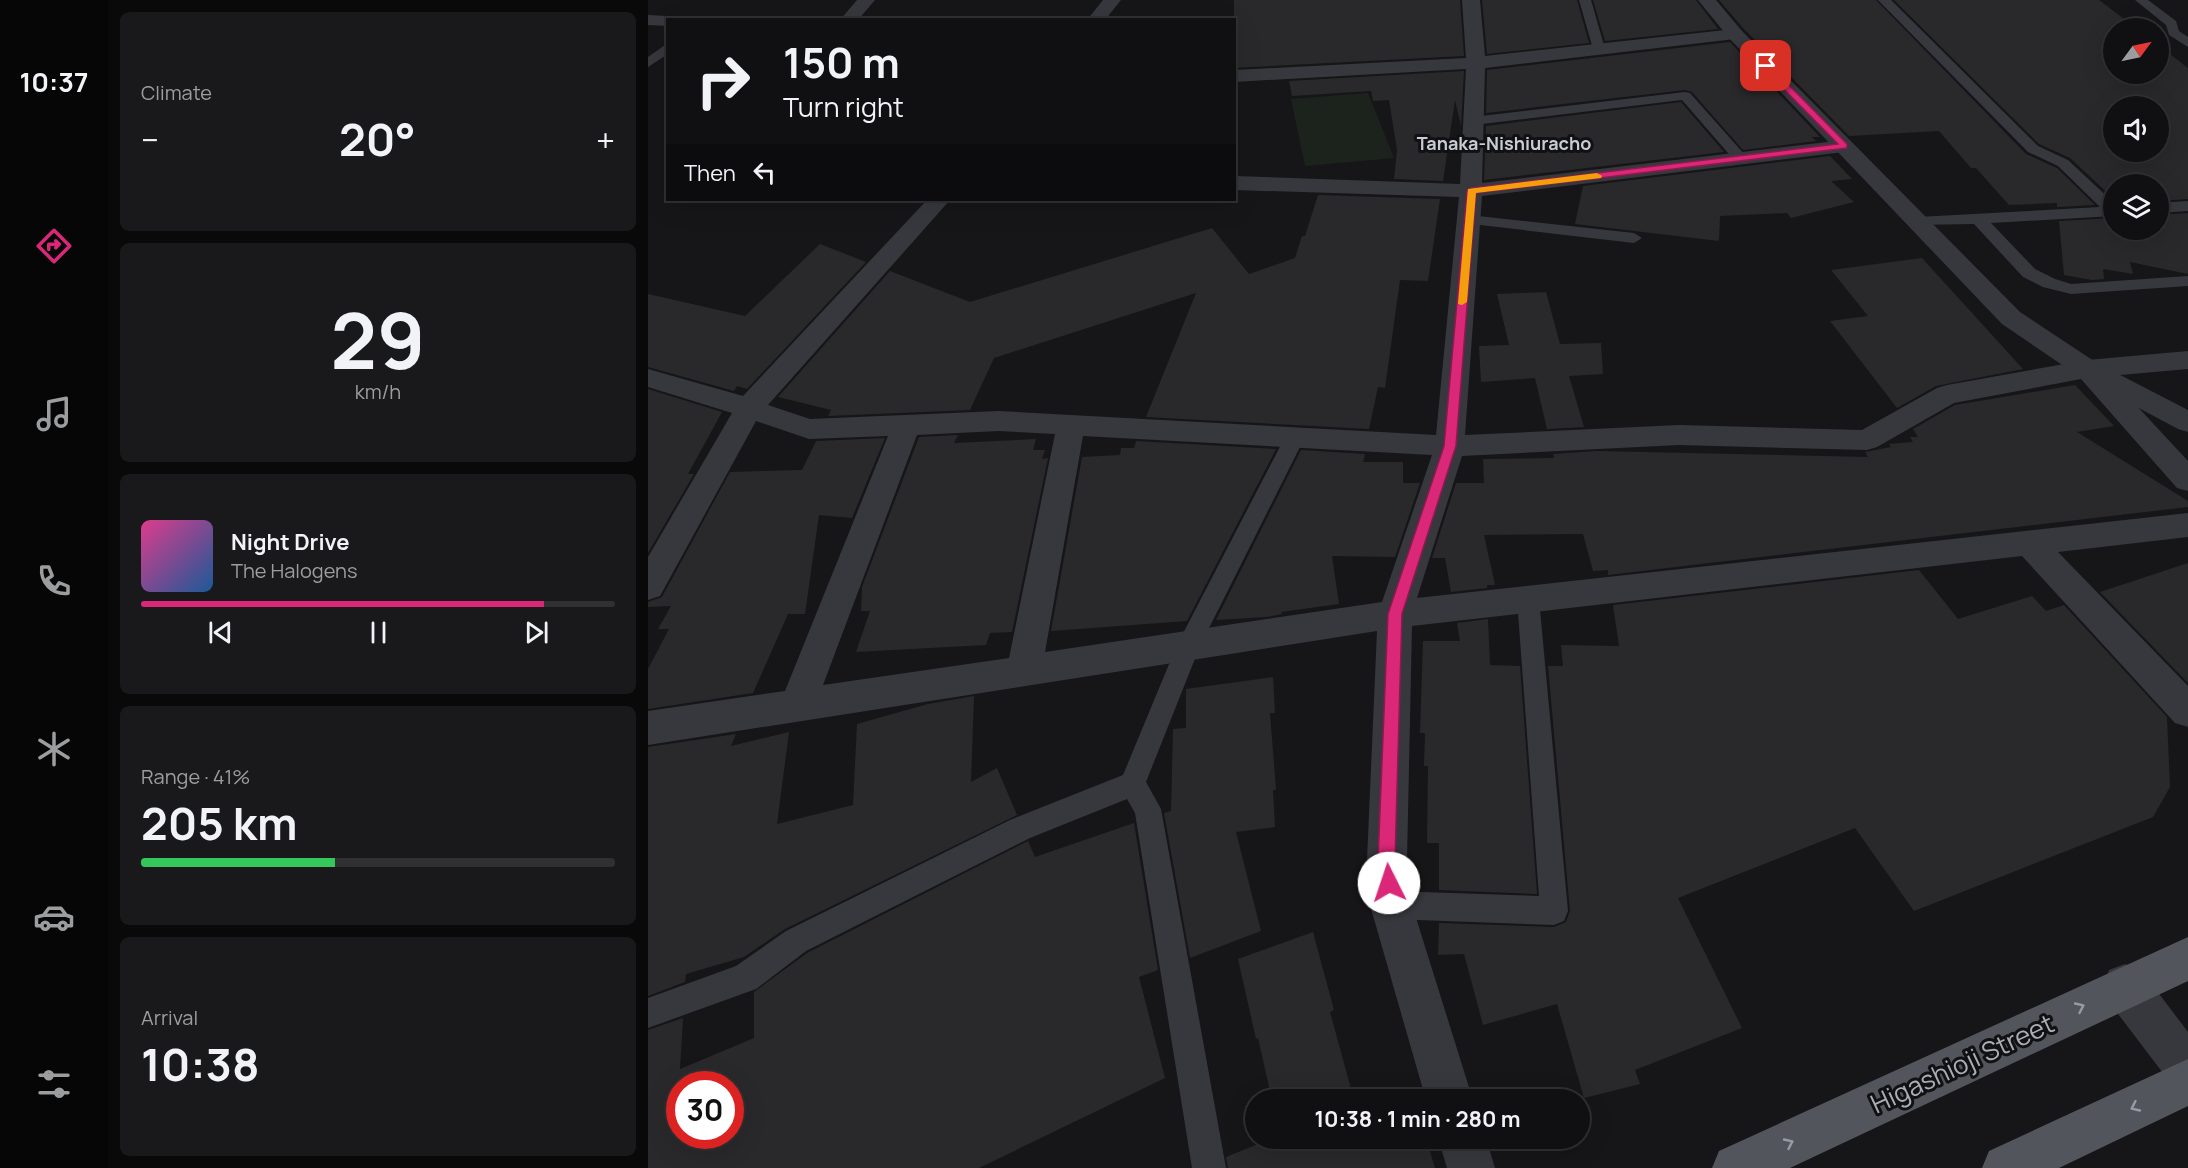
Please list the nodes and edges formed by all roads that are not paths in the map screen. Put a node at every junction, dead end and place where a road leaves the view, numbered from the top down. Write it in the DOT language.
graph roads {
  1 [pos="866,0"];
  2 [pos="1112,0"];
  3 [pos="1471,0"];
  4 [pos="1585,0"];
  5 [pos="1707,0"];
  6 [pos="1884,0"];
  7 [pos="2141,0"];
  8 [pos="850,18"];
  9 [pos="1097,18"];
  10 [pos="648,20"];
  11 [pos="666,21"];
  12 [pos="1735,34"];
  13 [pos="2188,43"];
  14 [pos="666,49"];
  15 [pos="1599,49"];
  16 [pos="648,63"];
  17 [pos="1476,63"];
  18 [pos="1236,76"];
  19 [pos="1473,121"];
  20 [pos="1844,146"];
  21 [pos="1740,158"];
  22 [pos="1236,183"];
  23 [pos="1471,191"];
  24 [pos="938,201"];
  25 [pos="2103,201"];
  26 [pos="2188,206"];
  27 [pos="2169,207"];
  28 [pos="2103,212"];
  29 [pos="1978,218"];
  30 [pos="1469,220"];
  31 [pos="1918,222"];
  32 [pos="1634,238"];
  33 [pos="2188,282"];
  34 [pos="2188,360"];
  35 [pos="2087,369"];
  36 [pos="648,378"];
  37 [pos="749,408"];
  38 [pos="2188,422"];
  39 [pos="1071,425"];
  40 [pos="906,426"];
  41 [pos="1295,437"];
  42 [pos="1450,446"];
  43 [pos="2188,480"];
  44 [pos="2188,525"];
  45 [pos="2029,543"];
  46 [pos="648,588"];
  47 [pos="1528,599"];
  48 [pos="1395,614"];
  49 [pos="1189,645"];
  50 [pos="1024,670"];
  51 [pos="797,705"];
  52 [pos="2188,711"];
  53 [pos="648,728"];
  54 [pos="1132,784"];
  55 [pos="1391,906"];
  56 [pos="2188,958"];
  57 [pos="2125,986"];
  58 [pos="648,1013"];
  59 [pos="2188,1070"];
  60 [pos="2188,1082"];
  61 [pos="1447,1089"];
  62 [pos="1465,1149"];
  63 [pos="1209,1168"];
  64 [pos="1471,1168"];
  65 [pos="1736,1168"];
  66 [pos="2006,1168"];
  1 -- 8 [label="street"];
  2 -- 9 [label="street"];
  3 -- 17 [label="street"];
  4 -- 15 [label="lane"];
  5 -- 12 [label="street"];
  6 -- 25 [label="lane"];
  7 -- 13 [label="lane"];
  10 -- 11 [label="street"];
  12 -- 15 [label="street"];
  12 -- 20 [label="street"];
  14 -- 16 [label="lane"];
  15 -- 17 [label="street"];
  17 -- 18 [label="street"];
  17 -- 19 [label="street"];
  19 -- 21 [label="lane"];
  19 -- 23 [label="street"];
  20 -- 21 [label="street"];
  20 -- 31 [label="street"];
  21 -- 23 [label="street"];
  22 -- 23 [label="street"];
  23 -- 30 [label="street"];
  24 -- 37 [label="street"];
  26 -- 27 [label="lane"];
  28 -- 29 [label="lane"];
  29 -- 31 [label="lane"];
  29 -- 33 [label="lane"];
  30 -- 32 [label="lane"];
  30 -- 42 [label="street"];
  31 -- 35 [label="street"];
  34 -- 35 [label="street"];
  35 -- 38 [label="street"];
  35 -- 42 [label="street"];
  35 -- 43 [label="street"];
  36 -- 37 [label="street"];
  37 -- 40 [label="street"];
  37 -- 46 [label="street"];
  39 -- 40 [label="street"];
  39 -- 41 [label="street"];
  39 -- 50 [label="street"];
  40 -- 51 [label="street"];
  41 -- 42 [label="street"];
  41 -- 49 [label="lane"];
  42 -- 48 [label="street"];
  44 -- 45 [label="street"];
  45 -- 47 [label="street"];
  45 -- 52 [label="street"];
  47 -- 48 [label="street"];
  47 -- 55 [label="lane"];
  48 -- 49 [label="street"];
  48 -- 55 [label="street"];
  49 -- 50 [label="street"];
  49 -- 54 [label="lane"];
  50 -- 51 [label="street"];
  51 -- 53 [label="street"];
  54 -- 58 [label="lane"];
  54 -- 63 [label="lane"];
  55 -- 61 [label="street"];
  56 -- 57 [label="main road, Higashioji Street"];
  57 -- 59 [label="street"];
  65 -- 57 [label="main road, Higashioji Street, one-way"];
  60 -- 66 [label="main road, one-way"];
  62 -- 64 [label="street"];
}
